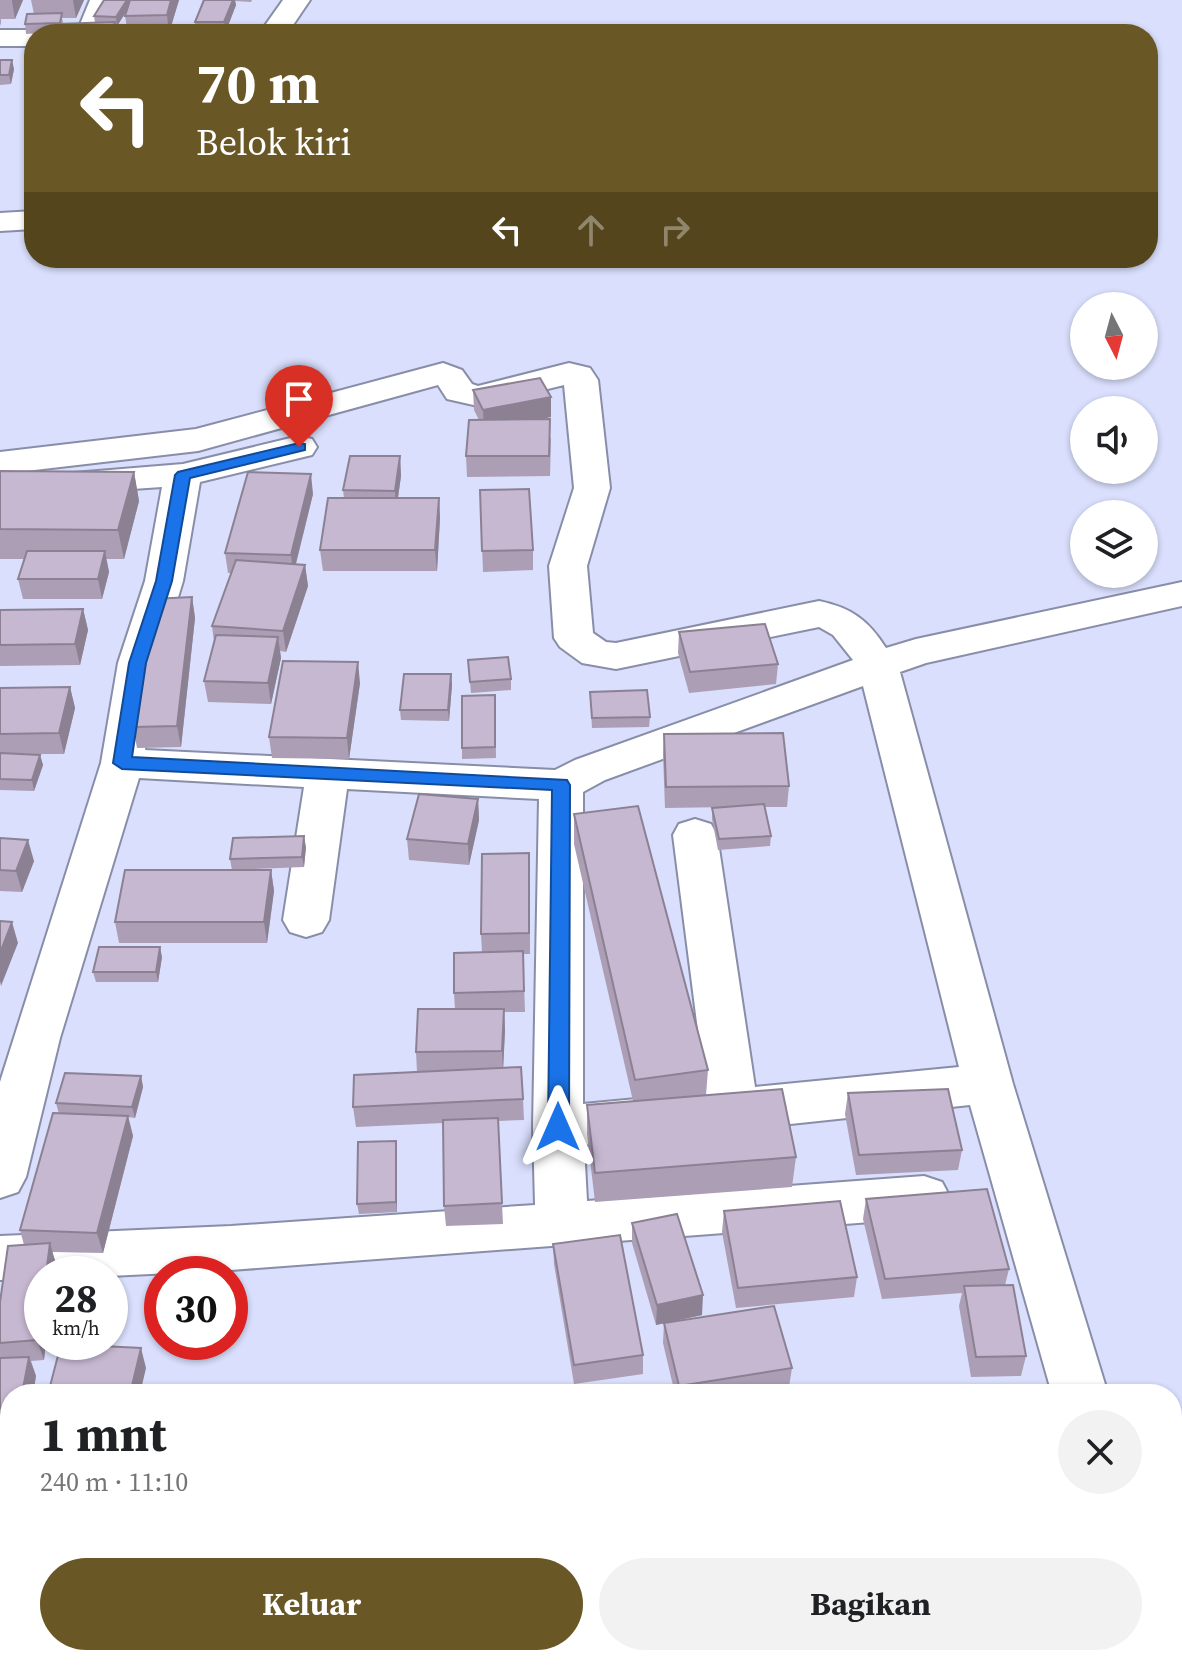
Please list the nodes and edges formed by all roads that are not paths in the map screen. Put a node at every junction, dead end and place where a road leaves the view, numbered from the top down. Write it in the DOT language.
graph roads {
  1 [pos="103,0"];
  2 [pos="285,3"];
  3 [pos="94,24"];
  4 [pos="277,24"];
  5 [pos="0,38"];
  6 [pos="24,38"];
  7 [pos="24,221"];
  8 [pos="0,222"];
  9 [pos="299,447"];
  10 [pos="0,463"];
  11 [pos="183,475"];
  12 [pos="0,488"];
  13 [pos="1182,594"];
  14 [pos="878,667"];
  15 [pos="122,763"];
  16 [pos="328,773"];
  17 [pos="561,785"];
  18 [pos="695,835"];
  19 [pos="306,920"];
  20 [pos="18,1035"];
  21 [pos="988,1084"];
  22 [pos="733,1110"];
  23 [pos="558,1127"];
  24 [pos="0,1177"];
  25 [pos="1018,1191"];
  26 [pos="562,1223"];
  27 [pos="0,1258"];
  28 [pos="1077,1384"];
  1 -- 3 [label="street"];
  2 -- 4 [label="street"];
  5 -- 6 [label="street"];
  7 -- 8 [label="street"];
  9 -- 11 [label="street"];
  10 -- 14 [label="street"];
  11 -- 12 [label="street"];
  11 -- 15 [label="street"];
  13 -- 14 [label="street"];
  14 -- 17 [label="street"];
  14 -- 21 [label="street"];
  15 -- 16 [label="street"];
  15 -- 20 [label="street"];
  16 -- 17 [label="street"];
  16 -- 19 [label="street"];
  17 -- 23 [label="street"];
  18 -- 22 [label="street"];
  20 -- 24 [label="street"];
  21 -- 22 [label="street"];
  21 -- 25 [label="street"];
  22 -- 23 [label="street"];
  23 -- 26 [label="street"];
  25 -- 26 [label="street"];
  25 -- 28 [label="street"];
  26 -- 27 [label="street"];
}
